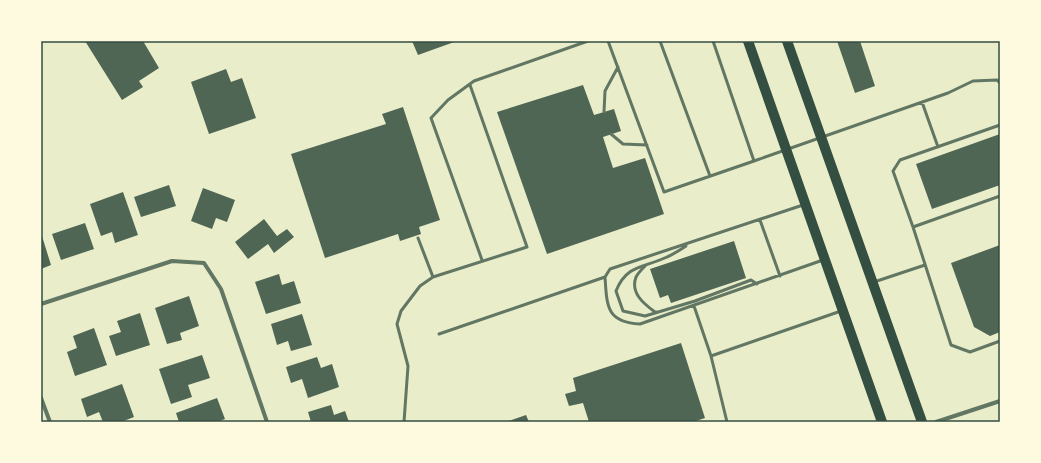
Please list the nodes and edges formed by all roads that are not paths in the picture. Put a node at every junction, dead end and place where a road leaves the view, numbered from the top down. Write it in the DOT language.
graph roads {
  1 [pos="588,41"];
  2 [pos="608,41"];
  3 [pos="660,41"];
  4 [pos="713,41"];
  5 [pos="748,41"];
  6 [pos="786,41"];
  7 [pos="618,67"];
  8 [pos="1000,83"];
  9 [pos="470,85"];
  10 [pos="922,102"];
  11 [pos="604,112"];
  12 [pos="1000,125"];
  13 [pos="611,134"];
  14 [pos="820,138"];
  15 [pos="647,146"];
  16 [pos="938,146"];
  17 [pos="786,150"];
  18 [pos="754,161"];
  19 [pos="710,176"];
  20 [pos="1000,196"];
  21 [pos="805,204"];
  22 [pos="760,220"];
  23 [pos="913,227"];
  24 [pos="418,238"];
  25 [pos="691,243"];
  26 [pos="482,260"];
  27 [pos="825,260"];
  28 [pos="646,264"];
  29 [pos="925,265"];
  30 [pos="780,276"];
  31 [pos="432,277"];
  32 [pos="604,277"];
  33 [pos="872,283"];
  34 [pos="757,284"];
  35 [pos="41,304"];
  36 [pos="694,306"];
  37 [pos="662,311"];
  38 [pos="843,311"];
  39 [pos="439,334"];
  40 [pos="1000,341"];
  41 [pos="711,356"];
  42 [pos="41,398"];
  43 [pos="1000,401"];
  44 [pos="50,422"];
  45 [pos="267,422"];
  46 [pos="404,422"];
  47 [pos="727,422"];
  48 [pos="882,422"];
  49 [pos="922,422"];
  50 [pos="936,422"];
  1 -- 9 [label="lane"];
  2 -- 7 [label="lane"];
  3 -- 19 [label="lane"];
  4 -- 18 [label="lane"];
  5 -- 17 [label="main road"];
  6 -- 14 [label="main road"];
  7 -- 11 [label="lane"];
  7 -- 15 [label="lane"];
  8 -- 10 [label="lane"];
  9 -- 26 [label="lane"];
  9 -- 26 [label="lane"];
  10 -- 14 [label="lane"];
  10 -- 16 [label="lane"];
  12 -- 16 [label="lane"];
  13 -- 15 [label="lane"];
  14 -- 17 [label="lane"];
  14 -- 33 [label="main road"];
  15 -- 19 [label="lane"];
  16 -- 23 [label="lane"];
  17 -- 18 [label="lane"];
  17 -- 21 [label="main road"];
  18 -- 19 [label="lane"];
  20 -- 23 [label="lane"];
  21 -- 22 [label="lane"];
  21 -- 27 [label="main road"];
  22 -- 25 [label="lane"];
  22 -- 30 [label="lane"];
  23 -- 29 [label="lane"];
  24 -- 31 [label="lane"];
  25 -- 28 [label="lane"];
  25 -- 32 [label="lane"];
  26 -- 31 [label="lane"];
  27 -- 30 [label="lane"];
  27 -- 38 [label="main road"];
  28 -- 37 [label="lane"];
  28 -- 37 [label="lane"];
  29 -- 33 [label="lane"];
  29 -- 40 [label="lane"];
  30 -- 34 [label="lane"];
  31 -- 46 [label="lane"];
  32 -- 36 [label="lane"];
  32 -- 39 [label="lane"];
  33 -- 49 [label="main road"];
  34 -- 36 [label="lane"];
  34 -- 37 [label="lane"];
  35 -- 45 [label="street"];
  36 -- 41 [label="lane"];
  38 -- 41 [label="lane"];
  38 -- 48 [label="main road"];
  41 -- 47 [label="lane"];
  42 -- 44 [label="street"];
  43 -- 50 [label="street"];
}
